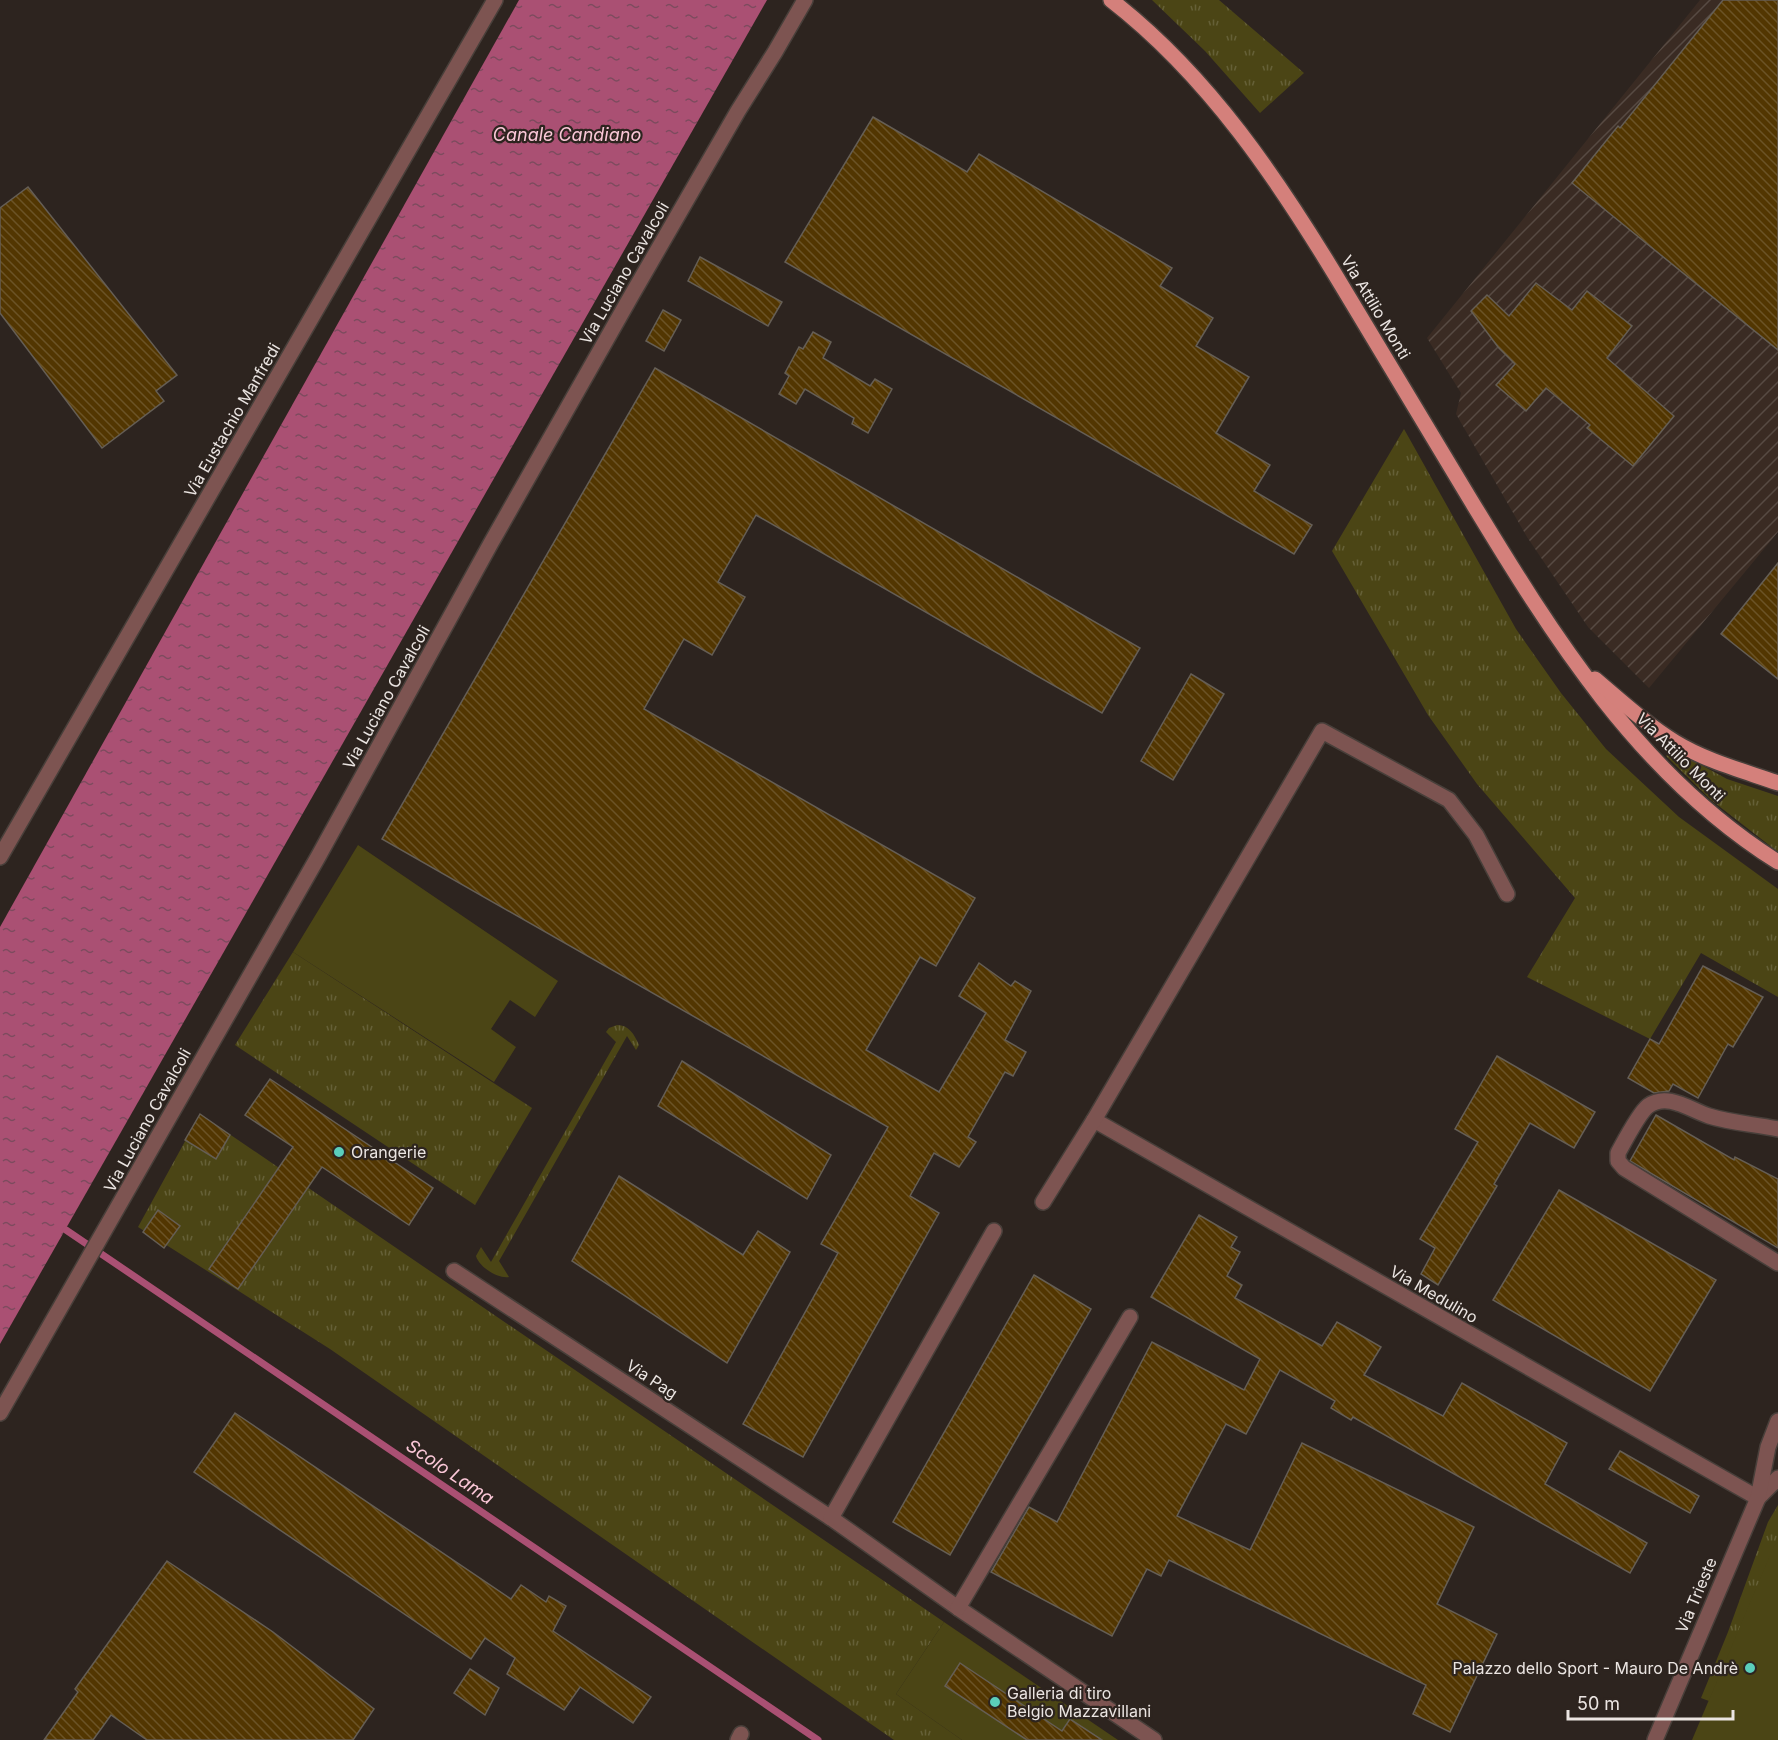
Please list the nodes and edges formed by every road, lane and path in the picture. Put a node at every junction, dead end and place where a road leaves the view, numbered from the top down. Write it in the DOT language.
graph roads {
  1 [pos="495,0"];
  2 [pos="805,0"];
  3 [pos="1111,0"];
  4 [pos="1574,662"];
  5 [pos="1778,783"];
  6 [pos="0,857"];
  7 [pos="1778,862"];
  8 [pos="1507,894"];
  9 [pos="1094,1120"];
  10 [pos="1778,1129"];
  11 [pos="1043,1202"];
  12 [pos="994,1231"];
  13 [pos="1778,1263"];
  14 [pos="454,1270"];
  15 [pos="1130,1317"];
  16 [pos="0,1413"];
  17 [pos="1778,1421"];
  18 [pos="1778,1478"];
  19 [pos="1758,1498"];
  20 [pos="831,1518"];
  21 [pos="958,1608"];
  22 [pos="1154,1740"];
  23 [pos="1655,1740"];
  1 -- 6 [label="street, Via Eustachio Manfredi"];
  2 -- 16 [label="street, Via Luciano Cavalcoli"];
  3 -- 4 [label="main road, Via Attilio Monti"];
  4 -- 5 [label="main road, Via Attilio Monti"];
  4 -- 7 [label="main road, Via Attilio Monti"];
  8 -- 9 [label="street"];
  9 -- 11 [label="street"];
  9 -- 19 [label="street, Via Medulino"];
  10 -- 13 [label="street"];
  12 -- 20 [label="street"];
  14 -- 20 [label="street, Via Pag"];
  15 -- 21 [label="street"];
  17 -- 19 [label="street, Via Trieste"];
  18 -- 19 [label="street, Via Trieste"];
  19 -- 23 [label="street, Via Trieste"];
  20 -- 21 [label="street, Via Pag"];
  21 -- 22 [label="street, Via Pag"];
}
